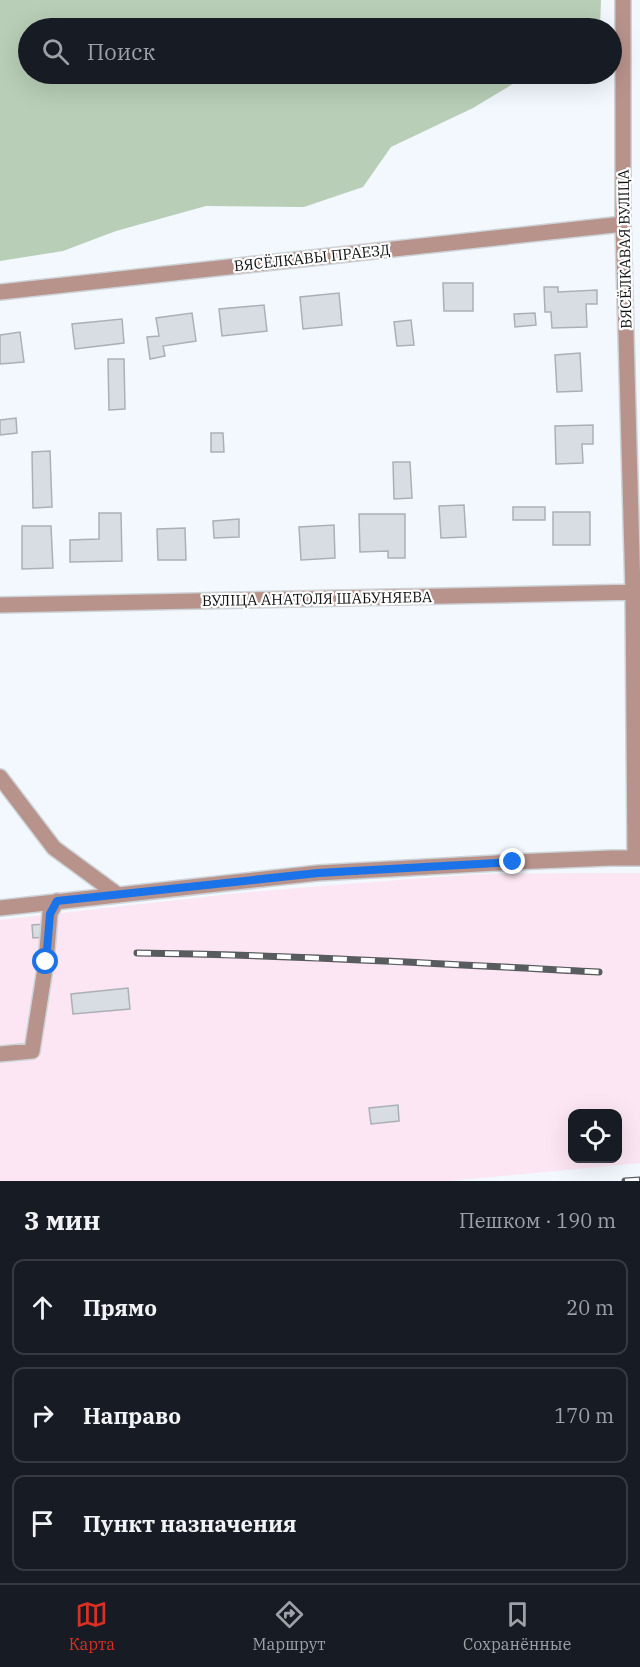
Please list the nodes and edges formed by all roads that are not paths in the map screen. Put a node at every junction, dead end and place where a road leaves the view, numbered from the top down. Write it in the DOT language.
graph roads {
  1 [pos="623,0"];
  2 [pos="623,224"];
  3 [pos="0,292"];
  4 [pos="637,592"];
  5 [pos="0,605"];
  6 [pos="0,777"];
  7 [pos="638,858"];
  8 [pos="118,895"];
  9 [pos="57,901"];
  10 [pos="0,908"];
  11 [pos="0,1054"];
  1 -- 2 [label="street, ВЯСЁЛКАВАЯ ВУЛІЦА"];
  2 -- 3 [label="street, ВЯСЁЛКАВЫ ПРАЕЗД"];
  2 -- 4 [label="street, ВЯСЁЛКАВАЯ ВУЛІЦА"];
  4 -- 5 [label="street, ВУЛІЦА АНАТОЛЯ ШАБУНЯЕВА"];
  4 -- 7 [label="street, ВЯСЁЛКАВАЯ ВУЛІЦА"];
  6 -- 8 [label="street"];
  7 -- 8 [label="street"];
  8 -- 9 [label="street"];
  9 -- 10 [label="street"];
  9 -- 11 [label="street"];
}
